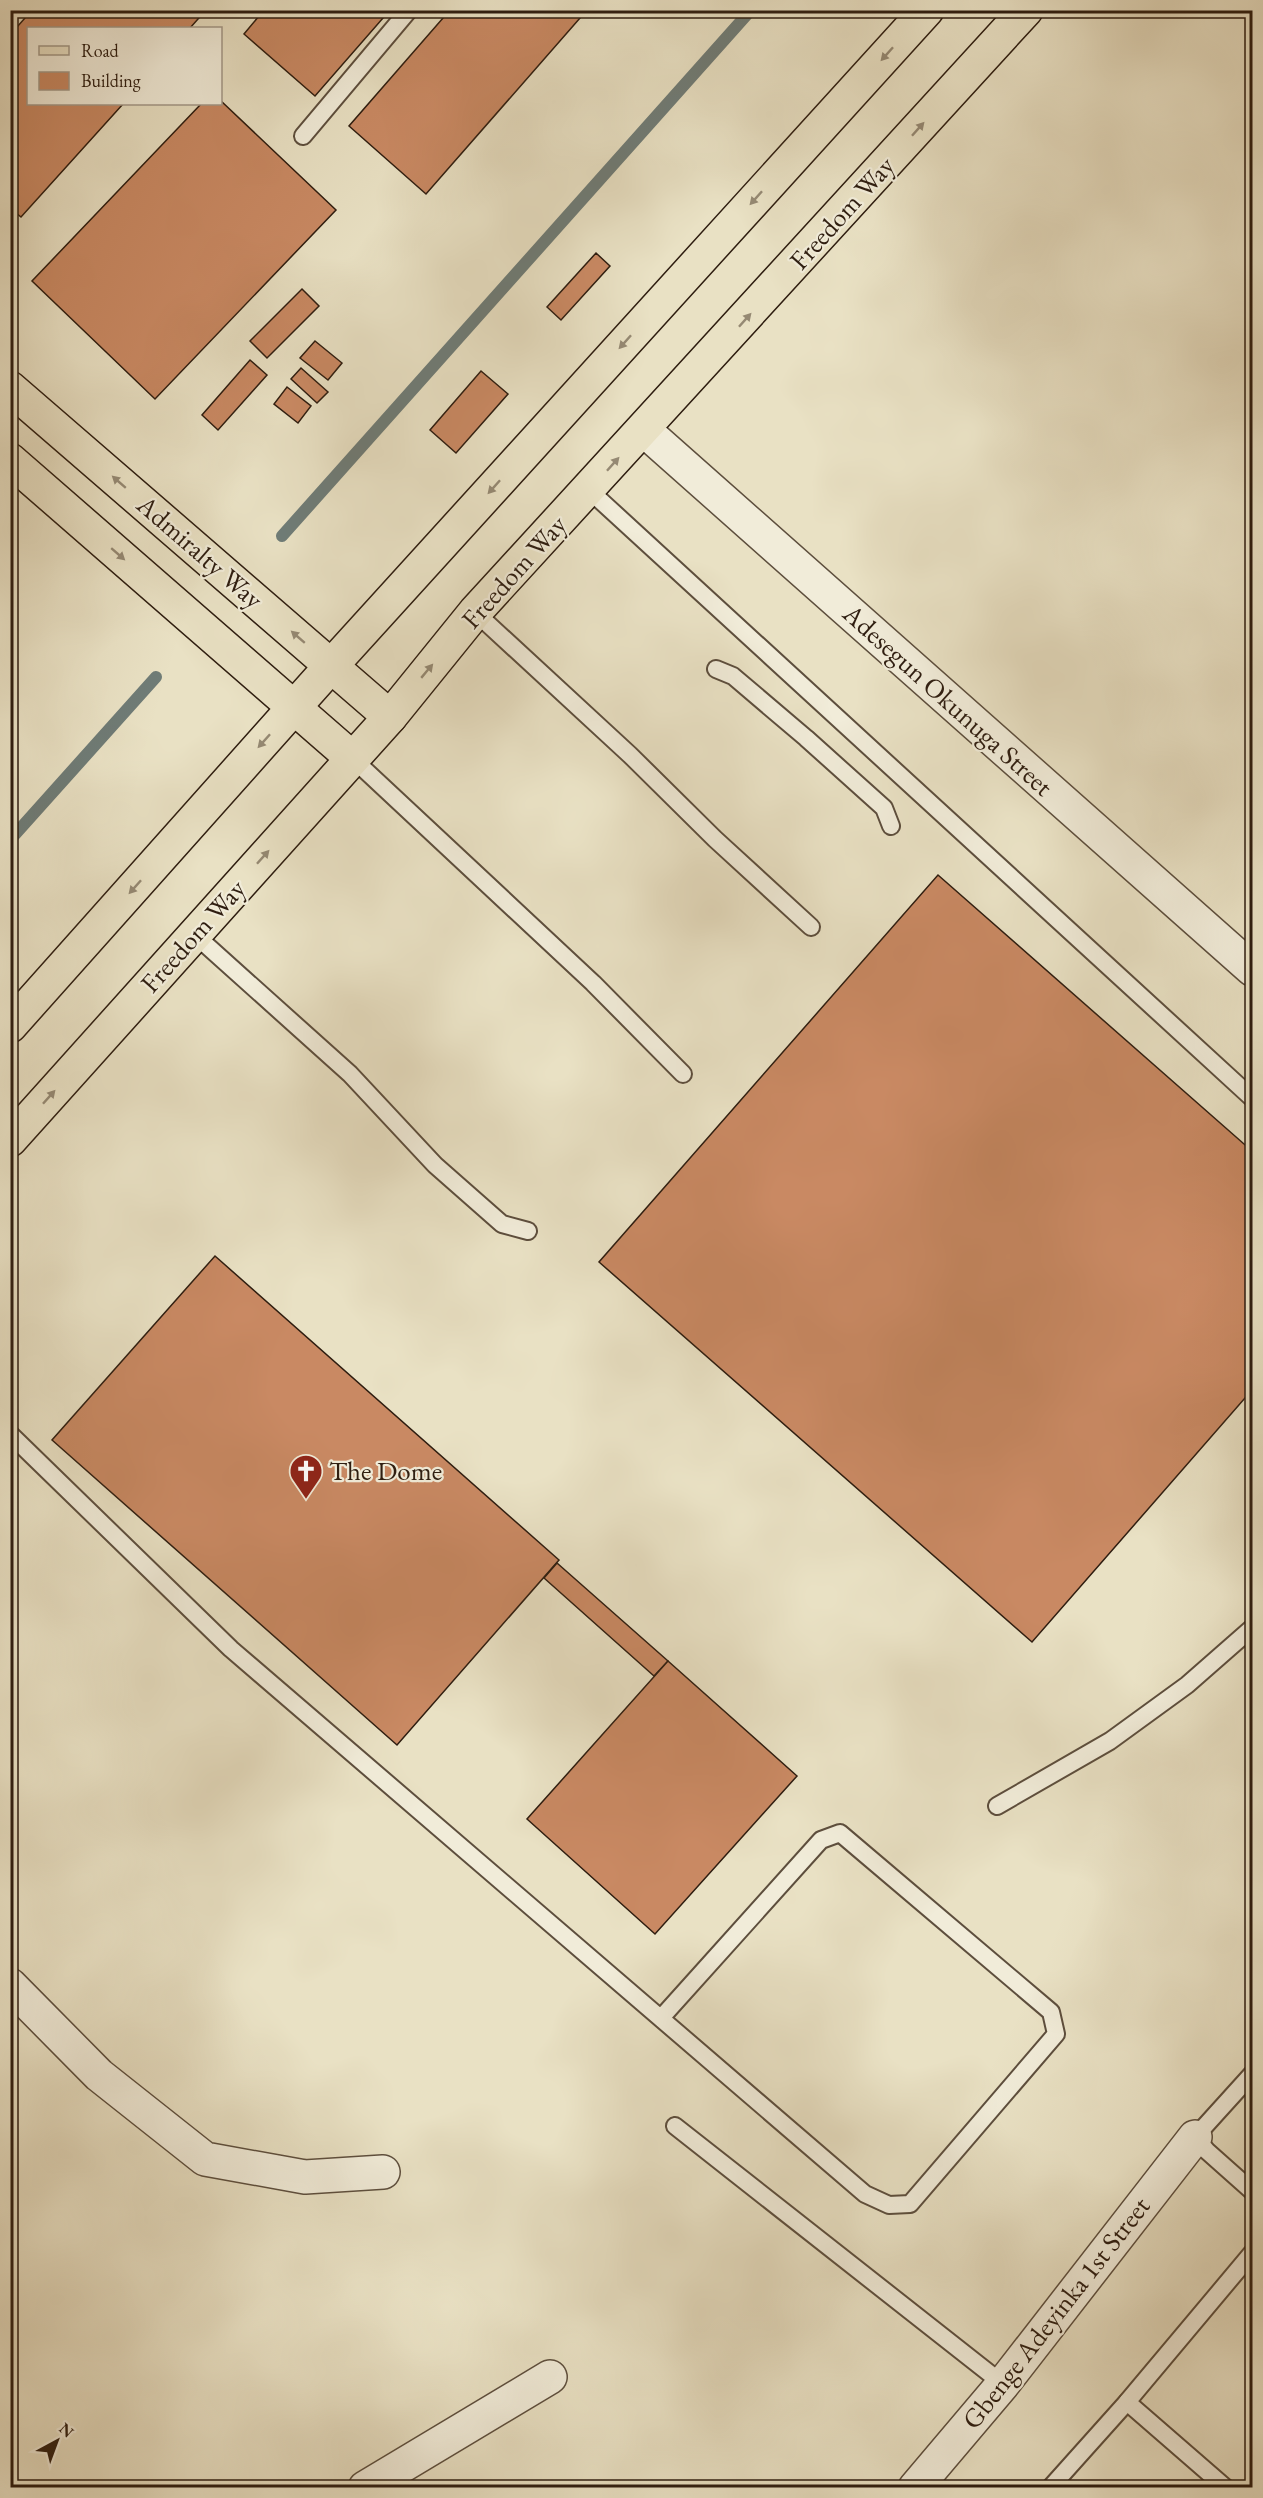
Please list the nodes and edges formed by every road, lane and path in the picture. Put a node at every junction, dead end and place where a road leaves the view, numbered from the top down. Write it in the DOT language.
graph roads {
  1 [pos="409,10"];
  2 [pos="927,10"];
  3 [pos="1026,10"];
  4 [pos="303,136"];
  5 [pos="10,388"];
  6 [pos="644,430"];
  7 [pos="10,460"];
  8 [pos="589,490"];
  9 [pos="476,612"];
  10 [pos="331,666"];
  11 [pos="716,669"];
  12 [pos="294,708"];
  13 [pos="390,717"];
  14 [pos="352,758"];
  15 [pos="891,826"];
  16 [pos="811,927"];
  17 [pos="194,934"];
  18 [pos="1252,969"];
  19 [pos="10,1026"];
  20 [pos="683,1074"];
  21 [pos="1252,1098"];
  22 [pos="10,1140"];
  23 [pos="528,1231"];
  24 [pos="10,1434"];
  25 [pos="1252,1628"];
  26 [pos="997,1806"];
  27 [pos="10,1985"];
  28 [pos="661,2018"];
  29 [pos="1252,2074"];
  30 [pos="675,2126"];
  31 [pos="1195,2137"];
  32 [pos="383,2172"];
  33 [pos="1252,2191"];
  34 [pos="1252,2253"];
  35 [pos="550,2377"];
  36 [pos="1004,2384"];
  37 [pos="1127,2402"];
  38 [pos="365,2487"];
  39 [pos="915,2487"];
  40 [pos="1050,2487"];
  41 [pos="1226,2487"];
  1 -- 4 [label="lane"];
  2 -- 10 [label="main road, one-way"];
  6 -- 3 [label="main road, Freedom Way, one-way"];
  10 -- 5 [label="main road, Admiralty Way, one-way"];
  8 -- 6 [label="main road, Freedom Way, one-way"];
  6 -- 18 [label="street, Adesegun Okunuga Street"];
  7 -- 12 [label="main road, Admiralty Way, one-way"];
  8 -- 9 [label="main road, Freedom Way"];
  8 -- 21 [label="lane"];
  13 -- 9 [label="main road, Freedom Way, one-way"];
  9 -- 16 [label="lane"];
  10 -- 12 [label="main road"];
  10 -- 13 [label="main road, Admiralty Way"];
  11 -- 15 [label="lane"];
  12 -- 14 [label="main road, Admiralty Way"];
  12 -- 19 [label="main road, one-way"];
  13 -- 14 [label="main road, Freedom Way"];
  17 -- 14 [label="main road, Freedom Way, one-way"];
  14 -- 20 [label="lane"];
  22 -- 17 [label="main road, Freedom Way, one-way"];
  17 -- 23 [label="lane"];
  24 -- 28 [label="lane"];
  25 -- 26 [label="lane"];
  27 -- 32 [label="street"];
  28 -- 28 [label="lane"];
  29 -- 31 [label="lane"];
  30 -- 36 [label="lane"];
  31 -- 33 [label="lane"];
  31 -- 36 [label="street, Gbenge Adeyinka 1st Street"];
  34 -- 37 [label="lane"];
  35 -- 38 [label="street"];
  36 -- 39 [label="street, Gbenge Adeyinka 1st Street"];
  37 -- 40 [label="lane"];
  37 -- 41 [label="lane"];
}
